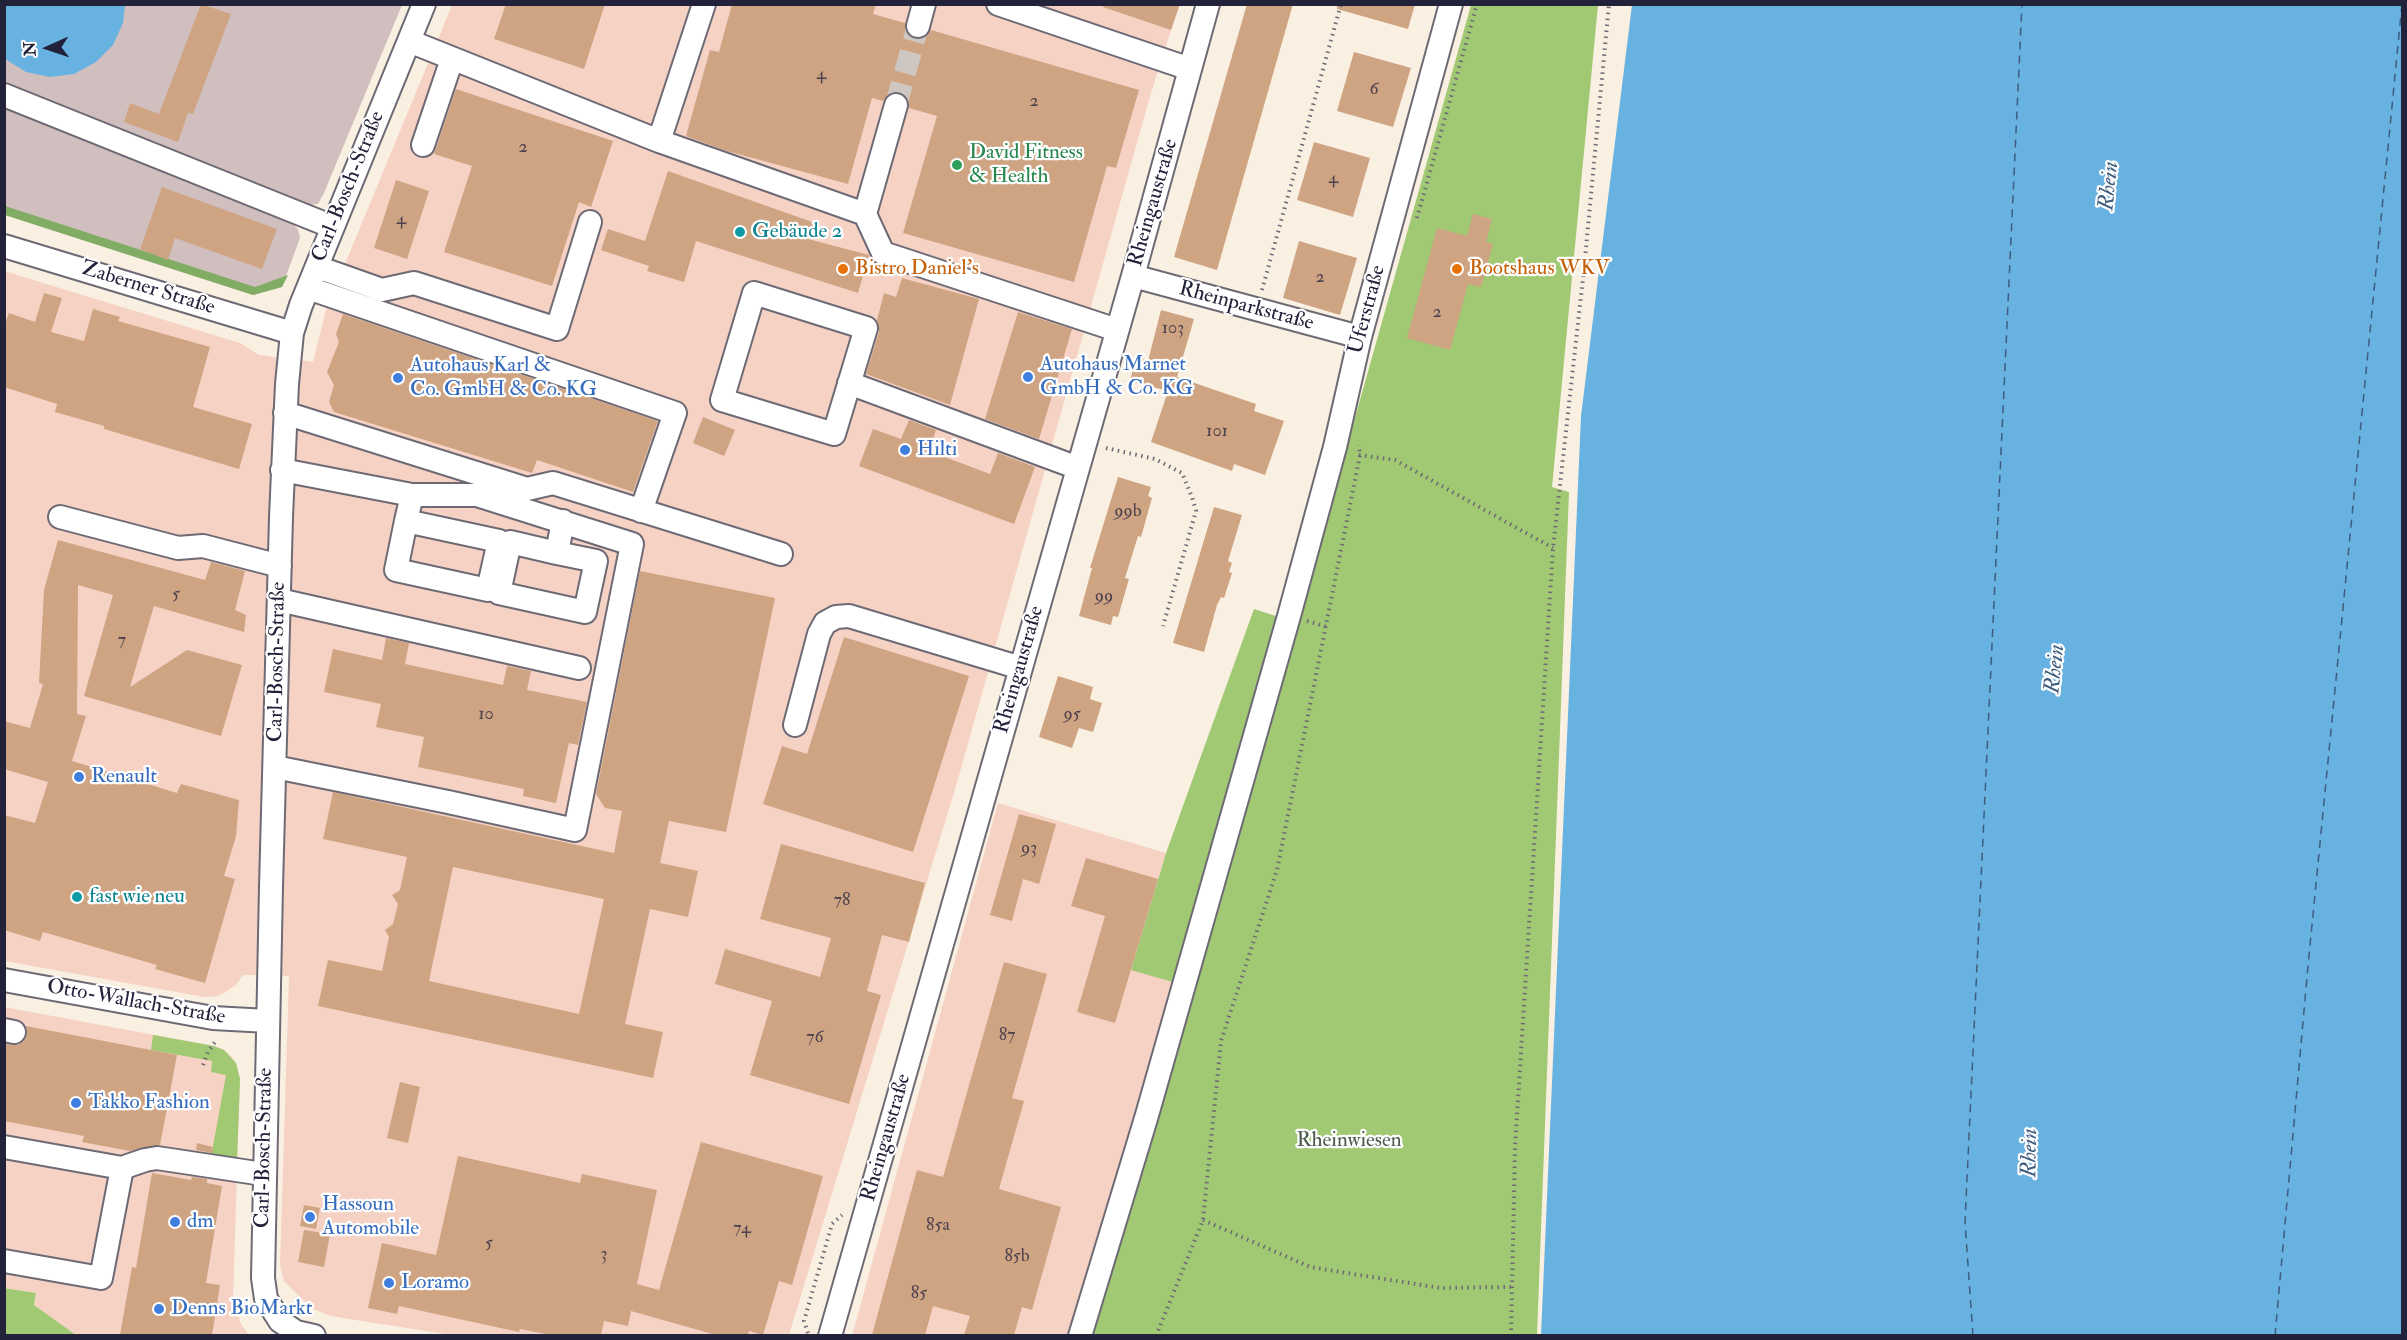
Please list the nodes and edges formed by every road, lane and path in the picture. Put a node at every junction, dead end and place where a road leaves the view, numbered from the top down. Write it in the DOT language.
graph roads {
  1 [pos="424,4"];
  2 [pos="704,4"];
  3 [pos="924,4"];
  4 [pos="998,4"];
  5 [pos="1208,4"];
  6 [pos="1341,4"];
  7 [pos="1451,4"];
  8 [pos="1477,4"];
  9 [pos="1609,4"];
  10 [pos="918,26"];
  11 [pos="409,41"];
  12 [pos="452,59"];
  13 [pos="1190,69"];
  14 [pos="4,95"];
  15 [pos="896,105"];
  16 [pos="659,141"];
  17 [pos="423,145"];
  18 [pos="865,214"];
  19 [pos="1416,221"];
  20 [pos="590,222"];
  21 [pos="333,227"];
  22 [pos="4,246"];
  23 [pos="317,267"];
  24 [pos="1133,276"];
  25 [pos="308,288"];
  26 [pos="1256,311"];
  27 [pos="1117,330"];
  28 [pos="292,333"];
  29 [pos="1360,337"];
  30 [pos="849,383"];
  31 [pos="285,414"];
  32 [pos="1358,438"];
  33 [pos="1102,447"];
  34 [pos="1360,455"];
  35 [pos="1078,468"];
  36 [pos="282,470"];
  37 [pos="412,495"];
  38 [pos="640,511"];
  39 [pos="60,517"];
  40 [pos="406,521"];
  41 [pos="563,521"];
  42 [pos="1553,548"];
  43 [pos="557,553"];
  44 [pos="781,554"];
  45 [pos="280,566"];
  46 [pos="279,600"];
  47 [pos="1163,626"];
  48 [pos="579,668"];
  49 [pos="1021,668"];
  50 [pos="795,725"];
  51 [pos="275,767"];
  52 [pos="4,980"];
  53 [pos="268,1021"];
  54 [pos="215,1042"];
  55 [pos="203,1065"];
  56 [pos="4,1147"];
  57 [pos="122,1168"];
  58 [pos="263,1174"];
  59 [pos="1203,1220"];
  60 [pos="832,1224"];
  61 [pos="4,1261"];
  62 [pos="1512,1287"];
  63 [pos="305,1334"];
  64 [pos="810,1335"];
  65 [pos="830,1335"];
  66 [pos="1080,1335"];
  67 [pos="1156,1335"];
  68 [pos="1510,1335"];
  1 -- 11 [label="street, Carl-Bosch-Straße"];
  2 -- 16 [label="street"];
  3 -- 10 [label="street"];
  4 -- 13 [label="street"];
  5 -- 13 [label="street, Rheingaustraße"];
  6 -- 26 [label="path"];
  7 -- 29 [label="street, Uferstraße"];
  8 -- 19 [label="path"];
  9 -- 42 [label="path"];
  11 -- 12 [label="street"];
  11 -- 21 [label="street, Carl-Bosch-Straße"];
  12 -- 16 [label="street"];
  12 -- 17 [label="street"];
  13 -- 24 [label="street, Rheingaustraße"];
  14 -- 21 [label="street"];
  15 -- 18 [label="street"];
  16 -- 18 [label="street"];
  18 -- 27 [label="street"];
  20 -- 23 [label="street"];
  21 -- 23 [label="street, Carl-Bosch-Straße"];
  22 -- 28 [label="street, Zaberner Straße"];
  23 -- 25 [label="street, Carl-Bosch-Straße"];
  24 -- 26 [label="street, Rheinparkstraße"];
  24 -- 27 [label="street, Rheingaustraße"];
  25 -- 28 [label="street, Carl-Bosch-Straße"];
  25 -- 38 [label="street"];
  26 -- 29 [label="street, Rheinparkstraße"];
  27 -- 35 [label="street, Rheingaustraße"];
  28 -- 31 [label="street, Carl-Bosch-Straße"];
  29 -- 66 [label="street, Uferstraße"];
  30 -- 30 [label="street"];
  30 -- 35 [label="street"];
  31 -- 36 [label="street, Carl-Bosch-Straße"];
  31 -- 38 [label="street"];
  32 -- 34 [label="path"];
  33 -- 47 [label="path"];
  34 -- 42 [label="path"];
  34 -- 59 [label="path"];
  35 -- 49 [label="street, Rheingaustraße"];
  36 -- 37 [label="street"];
  36 -- 45 [label="street, Carl-Bosch-Straße"];
  37 -- 40 [label="street"];
  37 -- 41 [label="street"];
  38 -- 44 [label="street"];
  39 -- 45 [label="street"];
  40 -- 40 [label="street"];
  41 -- 43 [label="street"];
  41 -- 51 [label="street"];
  42 -- 62 [label="path"];
  45 -- 46 [label="street, Carl-Bosch-Straße"];
  46 -- 48 [label="street"];
  46 -- 51 [label="street, Carl-Bosch-Straße"];
  49 -- 50 [label="street"];
  49 -- 65 [label="street, Rheingaustraße"];
  51 -- 53 [label="street, Carl-Bosch-Straße"];
  52 -- 53 [label="street, Otto-Wallach-Straße"];
  53 -- 58 [label="street, Carl-Bosch-Straße"];
  54 -- 55 [label="path"];
  56 -- 57 [label="street"];
  57 -- 58 [label="street"];
  57 -- 61 [label="street"];
  58 -- 63 [label="street, Carl-Bosch-Straße"];
  59 -- 62 [label="path"];
  59 -- 67 [label="path"];
  60 -- 64 [label="path"];
  62 -- 68 [label="path"];
}
